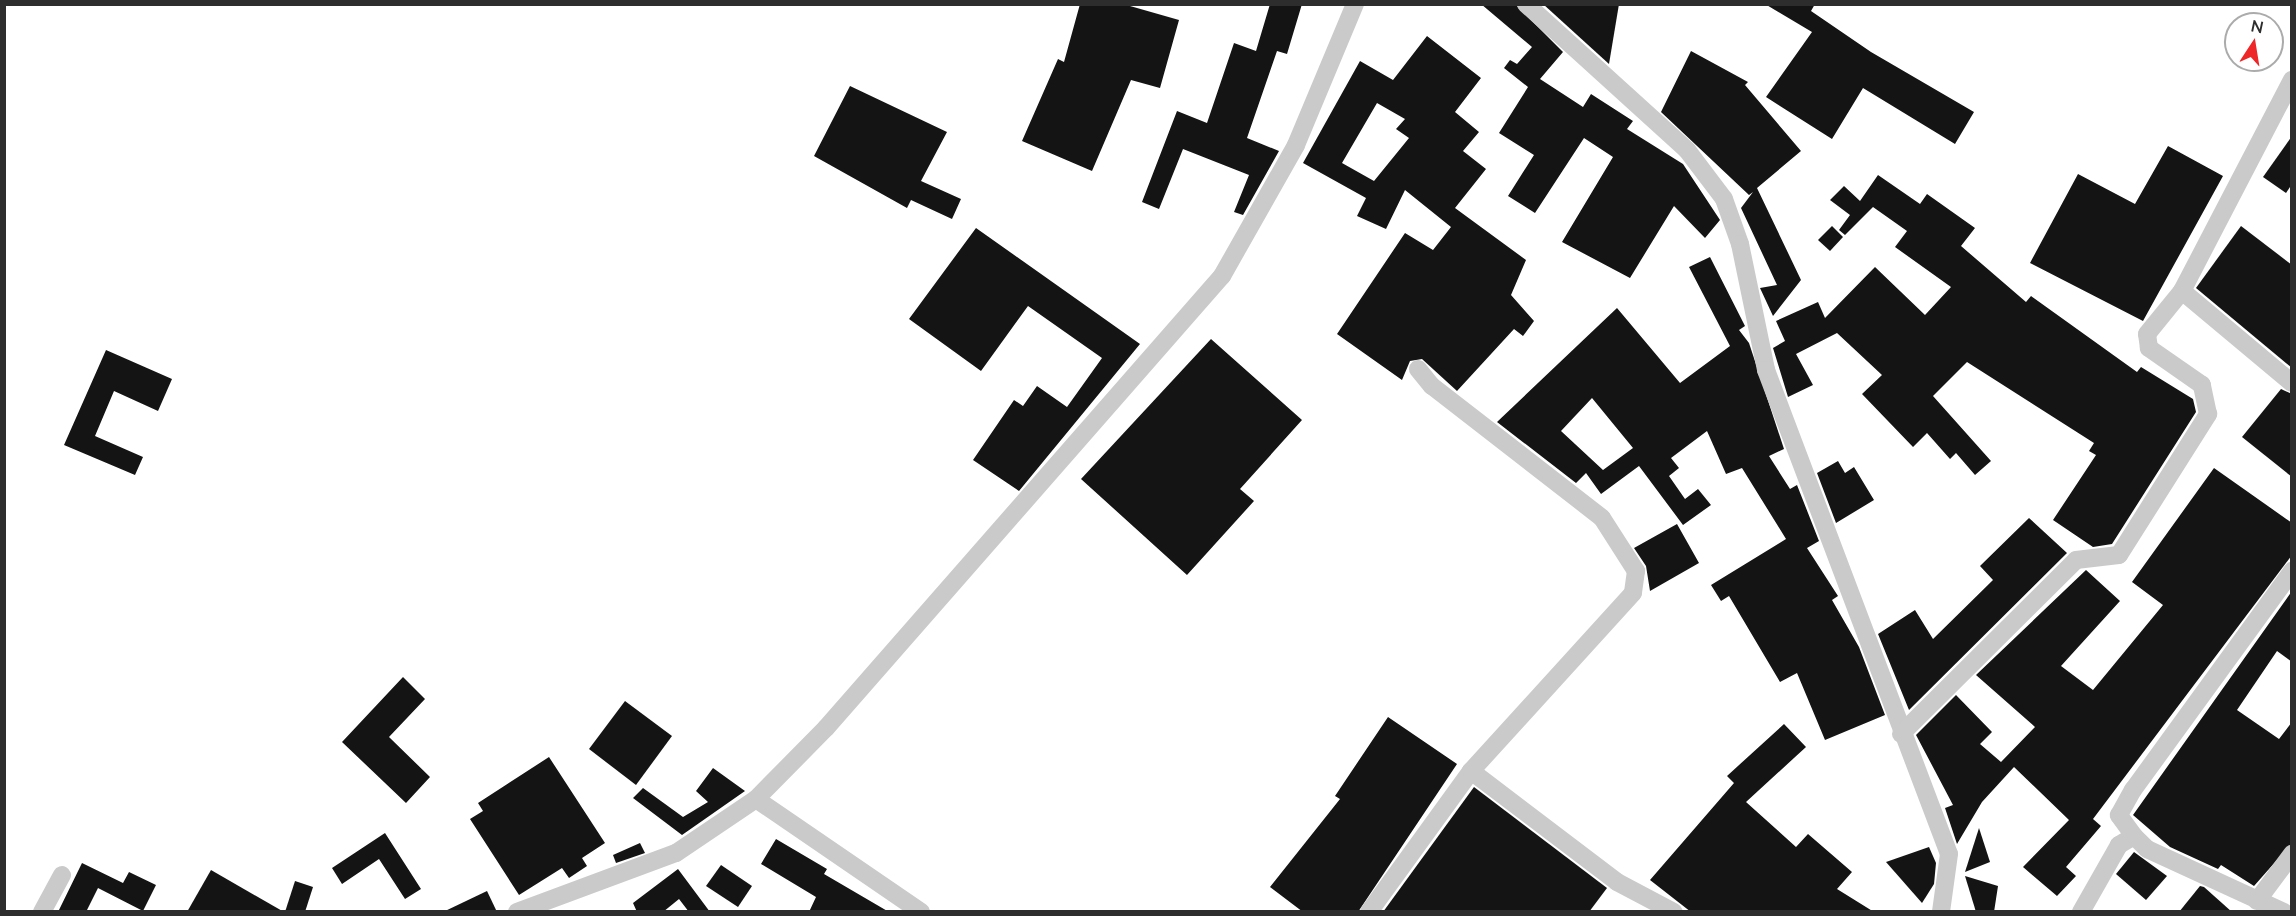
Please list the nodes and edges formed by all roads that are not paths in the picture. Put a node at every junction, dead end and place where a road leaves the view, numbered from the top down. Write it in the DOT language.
graph roads {
  1 [pos="1355,4"];
  2 [pos="1526,4"];
  3 [pos="2292,80"];
  4 [pos="2182,291"];
  5 [pos="1418,369"];
  6 [pos="2292,383"];
  7 [pos="2292,571"];
  8 [pos="1901,734"];
  9 [pos="1471,771"];
  10 [pos="756,799"];
  11 [pos="2134,836"];
  12 [pos="2292,854"];
  13 [pos="62,875"];
  14 [pos="2257,901"];
  15 [pos="42,912"];
  16 [pos="517,912"];
  17 [pos="921,912"];
  18 [pos="1369,912"];
  19 [pos="1674,912"];
  20 [pos="1941,912"];
  21 [pos="2080,912"];
  22 [pos="2284,912"];
  1 -- 10 [label="street"];
  2 -- 8 [label="street"];
  3 -- 4 [label="street"];
  4 -- 6 [label="street"];
  4 -- 8 [label="street"];
  5 -- 9 [label="street"];
  7 -- 11 [label="street"];
  8 -- 20 [label="street"];
  9 -- 18 [label="street"];
  9 -- 19 [label="street"];
  10 -- 16 [label="street"];
  10 -- 17 [label="street"];
  11 -- 14 [label="street"];
  11 -- 21 [label="street"];
  12 -- 14 [label="street"];
  13 -- 15 [label="street"];
  14 -- 22 [label="street"];
}
